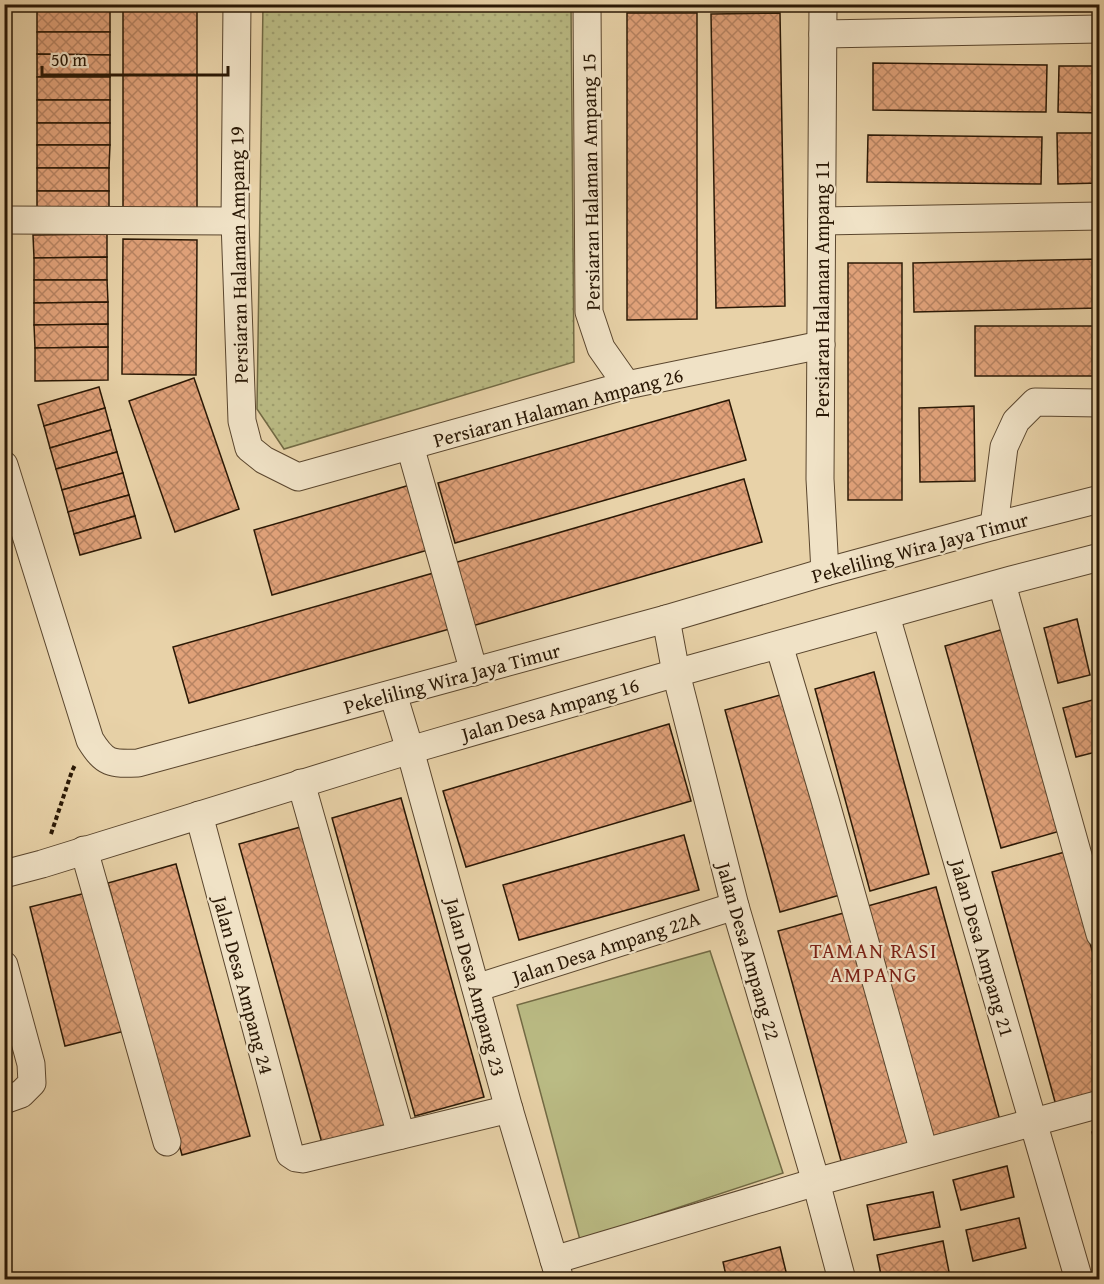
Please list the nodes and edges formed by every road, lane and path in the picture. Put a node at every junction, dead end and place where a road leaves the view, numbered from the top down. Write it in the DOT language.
graph roads {
  1 [pos="237,4"];
  2 [pos="587,4"];
  3 [pos="823,4"];
  4 [pos="1100,29"];
  5 [pos="823,34"];
  6 [pos="1100,216"];
  7 [pos="4,220"];
  8 [pos="235,221"];
  9 [pos="822,221"];
  10 [pos="821,345"];
  11 [pos="627,385"];
  12 [pos="1100,403"];
  13 [pos="410,446"];
  14 [pos="4,465"];
  15 [pos="298,477"];
  16 [pos="1100,499"];
  17 [pos="993,526"];
  18 [pos="1100,557"];
  19 [pos="825,572"];
  20 [pos="1002,584"];
  21 [pos="886,616"];
  22 [pos="666,619"];
  23 [pos="779,645"];
  24 [pos="474,672"];
  25 [pos="676,673"];
  26 [pos="393,694"];
  27 [pos="90,740"];
  28 [pos="410,750"];
  29 [pos="301,783"];
  30 [pos="199,815"];
  31 [pos="84,850"];
  32 [pos="42,864"];
  33 [pos="4,874"];
  34 [pos="735,906"];
  35 [pos="1100,934"];
  36 [pos="4,965"];
  37 [pos="476,988"];
  38 [pos="8,994"];
  39 [pos="4,1100"];
  40 [pos="1100,1104"];
  41 [pos="509,1109"];
  42 [pos="1034,1122"];
  43 [pos="401,1135"];
  44 [pos="167,1142"];
  45 [pos="924,1152"];
  46 [pos="816,1182"];
  47 [pos="1085,1269"];
  48 [pos="557,1270"];
  49 [pos="842,1280"];
  1 -- 8 [label="street, Persiaran Halaman Ampang 19"];
  2 -- 11 [label="street, Persiaran Halaman Ampang 15"];
  3 -- 5 [label="street, Persiaran Halaman Ampang 11"];
  4 -- 5 [label="street"];
  5 -- 9 [label="street, Persiaran Halaman Ampang 11"];
  6 -- 9 [label="street"];
  7 -- 8 [label="street"];
  8 -- 15 [label="street, Persiaran Halaman Ampang 19"];
  9 -- 10 [label="street, Persiaran Halaman Ampang 11"];
  10 -- 11 [label="street, Persiaran Halaman Ampang 26"];
  10 -- 19 [label="street, Persiaran Halaman Ampang 11"];
  11 -- 13 [label="street, Persiaran Halaman Ampang 26"];
  12 -- 17 [label="street"];
  13 -- 15 [label="street, Persiaran Halaman Ampang 26"];
  13 -- 24 [label="street"];
  14 -- 27 [label="street, Pekeliling Wira Jaya Timur"];
  16 -- 17 [label="street, Pekeliling Wira Jaya Timur"];
  17 -- 19 [label="street, Pekeliling Wira Jaya Timur"];
  18 -- 20 [label="street, Jalan Desa Ampang 16"];
  19 -- 22 [label="street, Pekeliling Wira Jaya Timur"];
  20 -- 21 [label="street, Jalan Desa Ampang 16"];
  20 -- 35 [label="street"];
  21 -- 23 [label="street, Jalan Desa Ampang 16"];
  21 -- 42 [label="street, Jalan Desa Ampang 21"];
  22 -- 24 [label="street, Pekeliling Wira Jaya Timur"];
  22 -- 25 [label="street, Jalan Desa Ampang 22"];
  23 -- 25 [label="street, Jalan Desa Ampang 16"];
  23 -- 45 [label="street"];
  24 -- 26 [label="street, Pekeliling Wira Jaya Timur"];
  25 -- 28 [label="street, Jalan Desa Ampang 16"];
  25 -- 34 [label="street, Jalan Desa Ampang 22"];
  26 -- 27 [label="street, Pekeliling Wira Jaya Timur"];
  26 -- 28 [label="street, Jalan Desa Ampang 23"];
  27 -- 32 [label="path"];
  28 -- 29 [label="street, Jalan Desa Ampang 16"];
  28 -- 37 [label="street, Jalan Desa Ampang 23"];
  29 -- 30 [label="street, Jalan Desa Ampang 16"];
  29 -- 43 [label="street"];
  30 -- 31 [label="street, Jalan Desa Ampang 16"];
  30 -- 43 [label="street, Jalan Desa Ampang 24"];
  31 -- 32 [label="street, Jalan Desa Ampang 16"];
  31 -- 44 [label="street"];
  32 -- 33 [label="street, Jalan Desa Ampang 16"];
  34 -- 37 [label="street, Jalan Desa Ampang 22A"];
  34 -- 46 [label="street, Jalan Desa Ampang 22"];
  36 -- 38 [label="street"];
  37 -- 41 [label="street, Jalan Desa Ampang 23"];
  38 -- 39 [label="street"];
  40 -- 42 [label="street"];
  41 -- 43 [label="street"];
  41 -- 48 [label="street, Jalan Desa Ampang 23"];
  42 -- 45 [label="street"];
  42 -- 47 [label="street, Jalan Desa Ampang 21"];
  45 -- 46 [label="street"];
  46 -- 48 [label="street"];
  46 -- 49 [label="street, Jalan Desa Ampang 22"];
}
